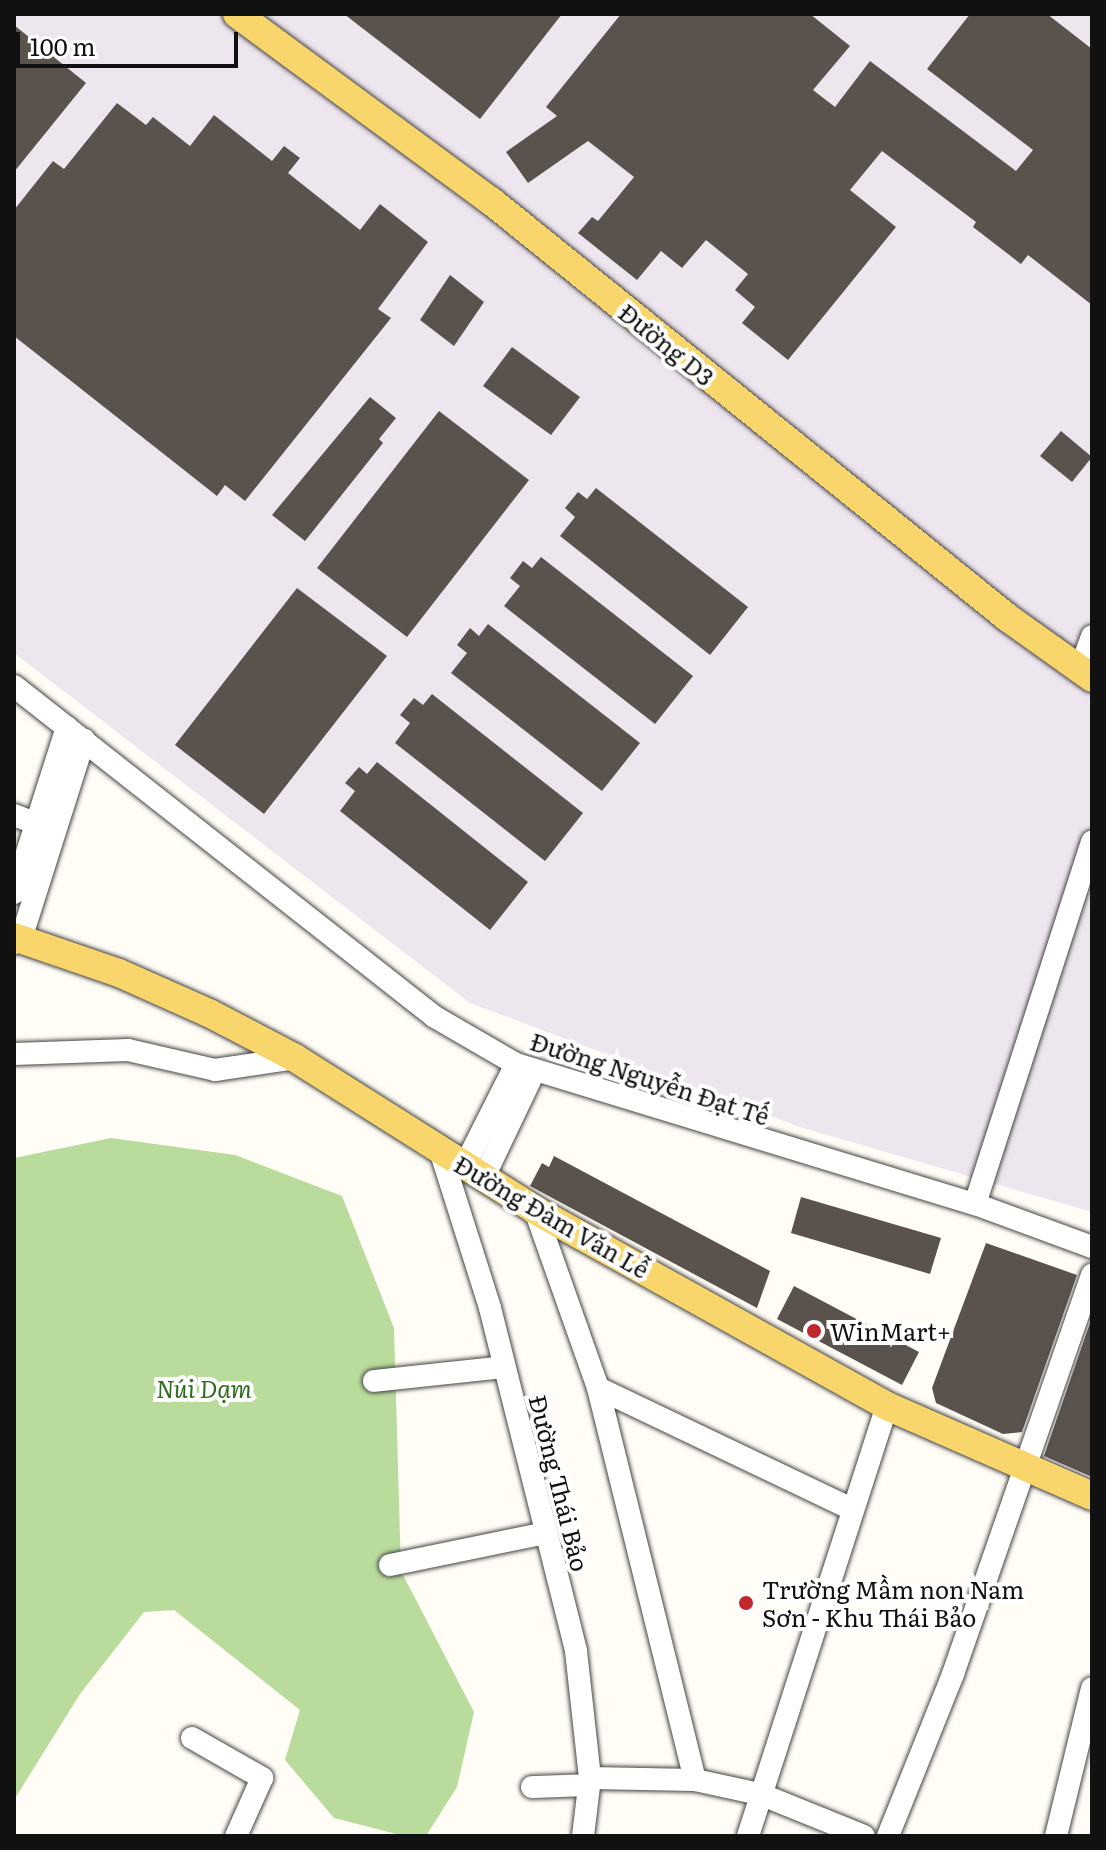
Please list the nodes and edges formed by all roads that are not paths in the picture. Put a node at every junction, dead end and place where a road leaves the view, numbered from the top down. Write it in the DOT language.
graph roads {
  1 [pos="237,14"];
  2 [pos="1092,636"];
  3 [pos="1086,675"];
  4 [pos="14,686"];
  5 [pos="76,734"];
  6 [pos="14,815"];
  7 [pos="37,824"];
  8 [pos="1092,841"];
  9 [pos="14,893"];
  10 [pos="16,939"];
  11 [pos="14,1054"];
  12 [pos="295,1058"];
  13 [pos="525,1068"];
  14 [pos="440,1150"];
  15 [pos="474,1171"];
  16 [pos="975,1204"];
  17 [pos="535,1210"];
  18 [pos="1092,1247"];
  19 [pos="1092,1274"];
  20 [pos="504,1367"];
  21 [pos="374,1381"];
  22 [pos="598,1388"];
  23 [pos="887,1406"];
  24 [pos="1022,1469"];
  25 [pos="1092,1496"];
  26 [pos="852,1509"];
  27 [pos="546,1533"];
  28 [pos="390,1565"];
  29 [pos="1092,1688"];
  30 [pos="192,1738"];
  31 [pos="695,1780"];
  32 [pos="590,1781"];
  33 [pos="532,1787"];
  34 [pos="760,1794"];
  35 [pos="236,1836"];
  36 [pos="583,1836"];
  37 [pos="748,1836"];
  38 [pos="864,1836"];
  39 [pos="888,1836"];
  40 [pos="1056,1836"];
  1 -- 3 [label="main road, Đường D3"];
  2 -- 3 [label="street"];
  4 -- 5 [label="street, Đường Nguyễn Đạt Tế"];
  5 -- 7 [label="street"];
  5 -- 10 [label="street"];
  5 -- 13 [label="street, Đường Nguyễn Đạt Tế"];
  6 -- 7 [label="street"];
  7 -- 9 [label="street"];
  8 -- 16 [label="street"];
  10 -- 12 [label="main road, Đường Đàm Văn Lễ"];
  11 -- 12 [label="street"];
  12 -- 14 [label="main road, Đường Đàm Văn Lễ"];
  13 -- 15 [label="street"];
  13 -- 16 [label="street, Đường Nguyễn Đạt Tế"];
  14 -- 15 [label="main road, Đường Đàm Văn Lễ"];
  14 -- 20 [label="street, Đường Thái Bảo"];
  15 -- 17 [label="main road, Đường Đàm Văn Lễ"];
  16 -- 18 [label="street, Đường Nguyễn Đạt Tế"];
  17 -- 22 [label="street"];
  17 -- 23 [label="main road, Đường Đàm Văn Lễ"];
  19 -- 24 [label="street"];
  20 -- 21 [label="street"];
  20 -- 27 [label="street, Đường Thái Bảo"];
  22 -- 26 [label="street"];
  22 -- 31 [label="street"];
  23 -- 24 [label="main road, Đường Đàm Văn Lễ"];
  23 -- 26 [label="street"];
  24 -- 25 [label="main road, Đường Đàm Văn Lễ"];
  24 -- 39 [label="street"];
  26 -- 34 [label="street"];
  27 -- 28 [label="street"];
  27 -- 32 [label="street, Đường Thái Bảo"];
  29 -- 40 [label="street"];
  30 -- 35 [label="street"];
  31 -- 32 [label="street"];
  31 -- 34 [label="street"];
  32 -- 33 [label="street"];
  32 -- 36 [label="street, Đường Thái Bảo"];
  34 -- 37 [label="street"];
  34 -- 38 [label="street"];
}
